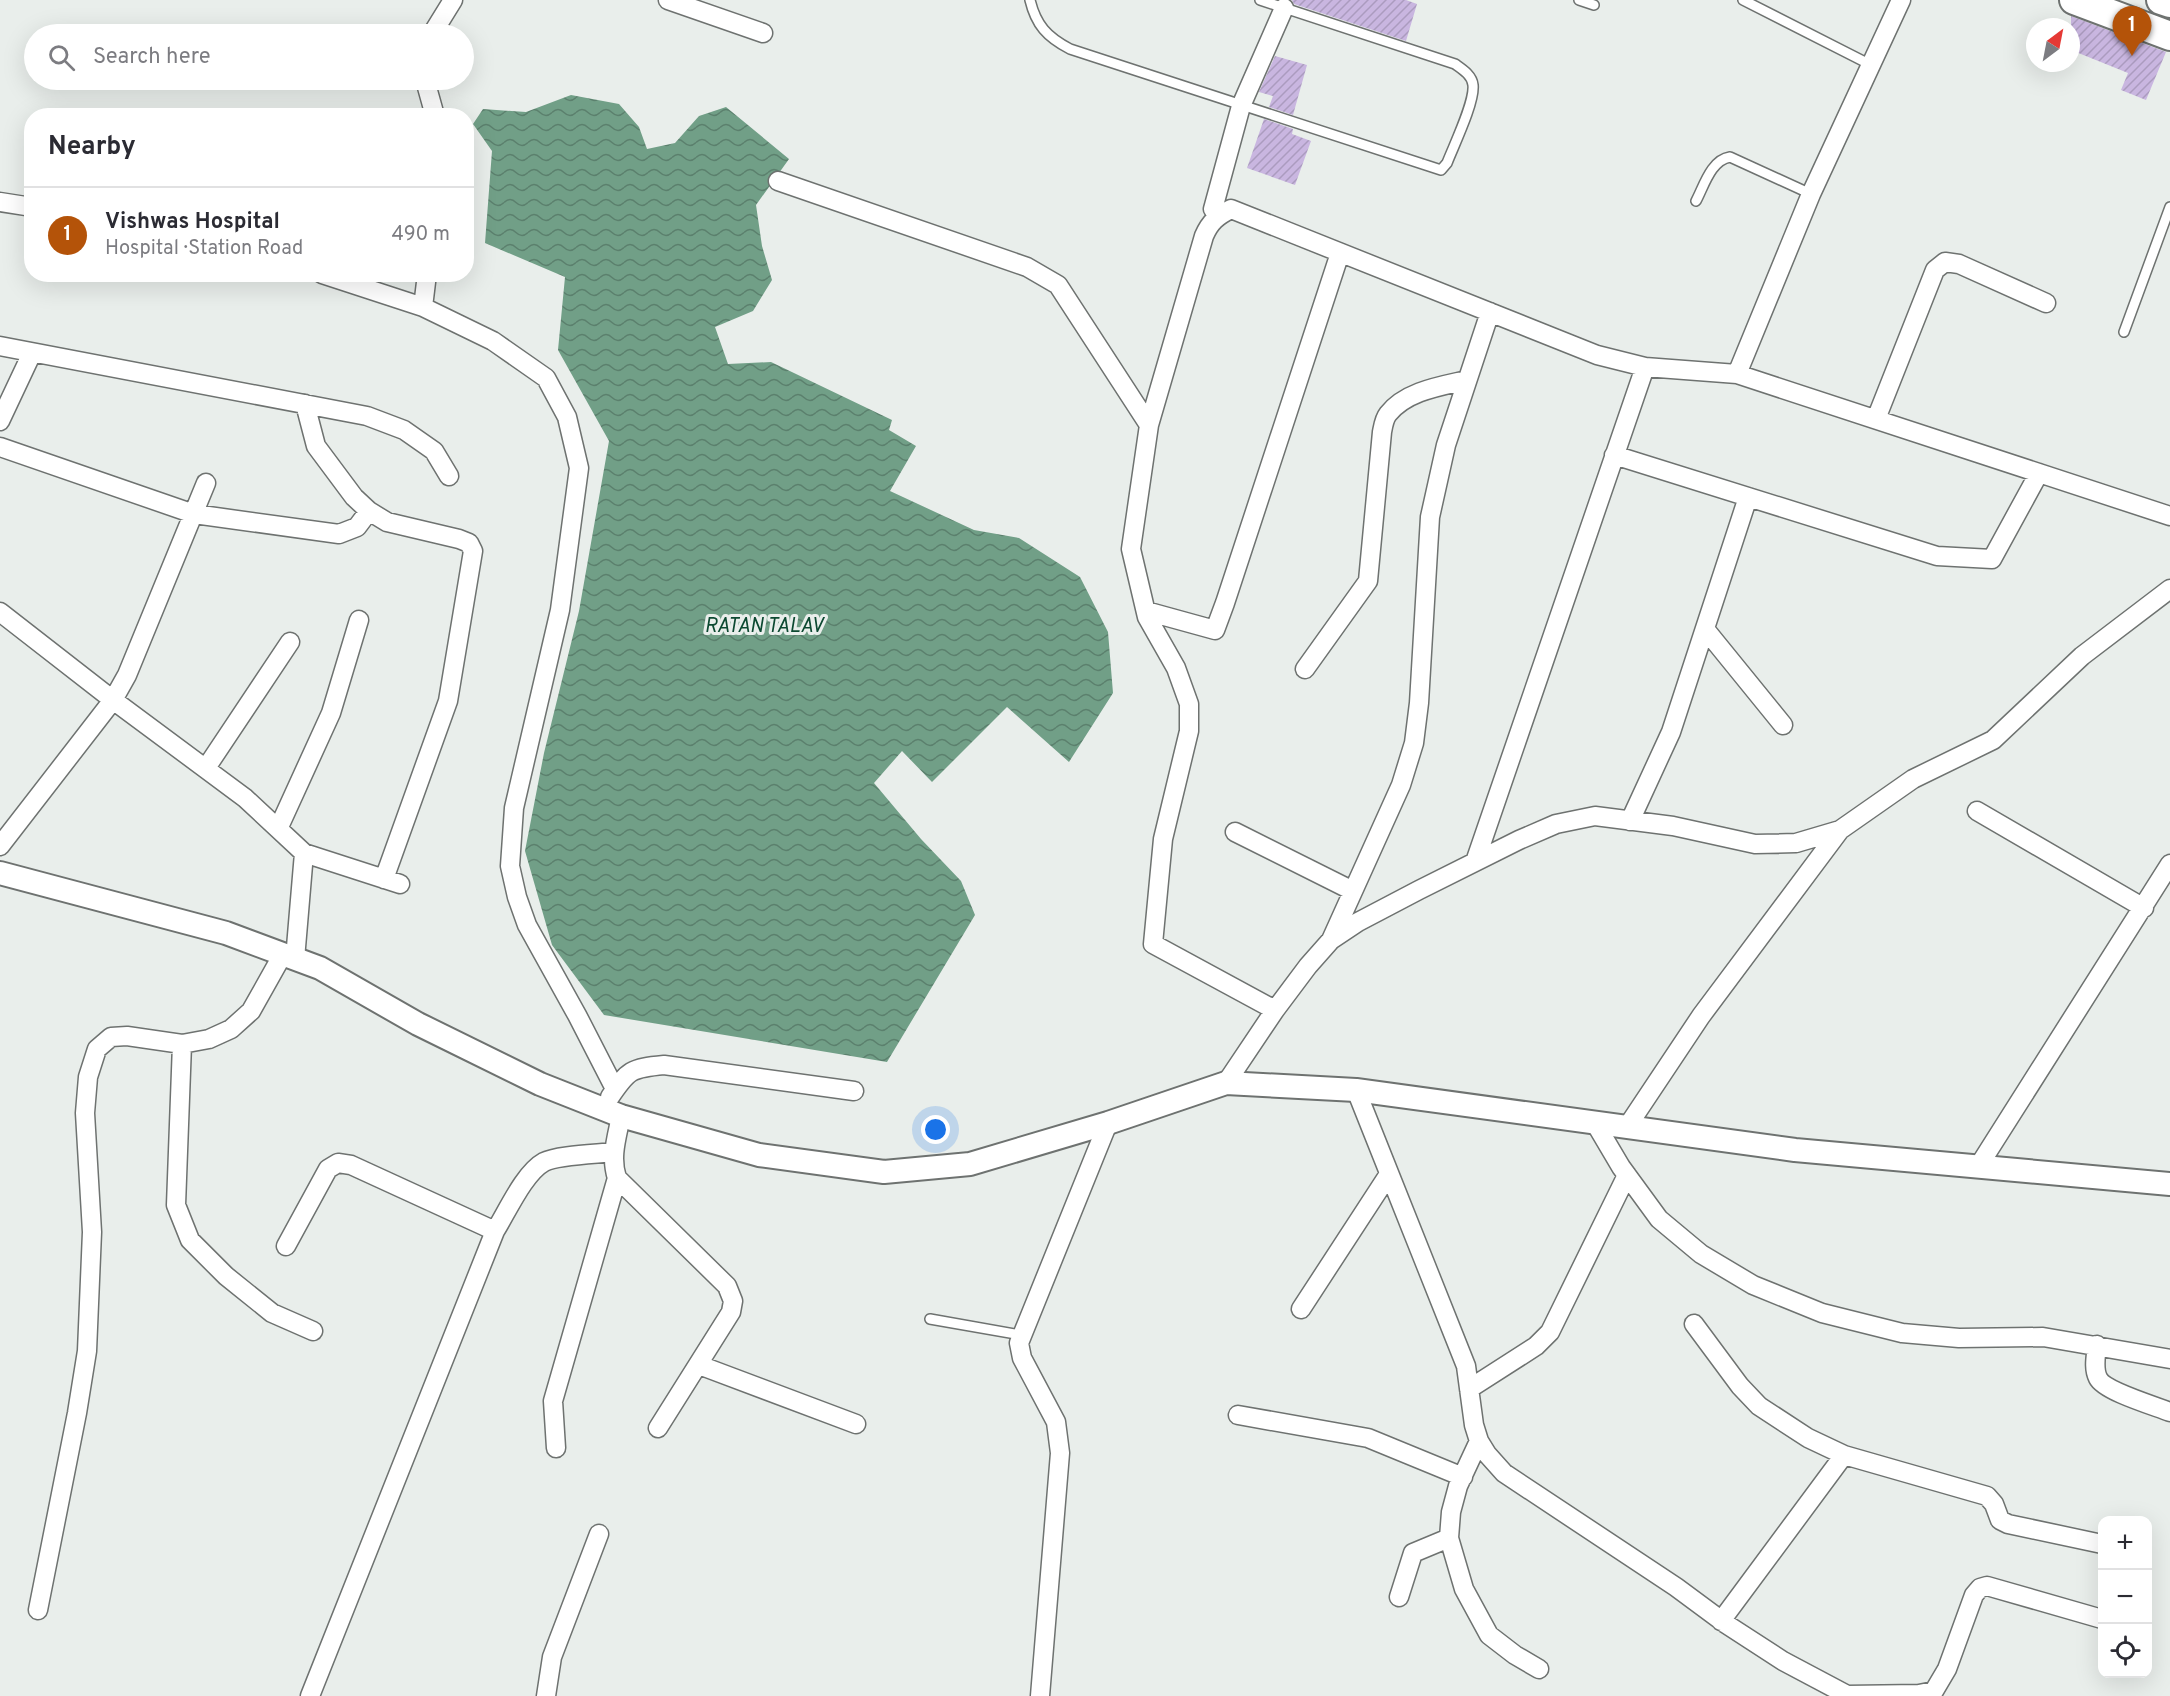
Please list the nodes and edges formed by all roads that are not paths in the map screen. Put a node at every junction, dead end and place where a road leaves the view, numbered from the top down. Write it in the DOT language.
graph roads {
  1 [pos="453,0"];
  2 [pos="668,0"];
  3 [pos="1030,0"];
  4 [pos="1260,0"];
  5 [pos="1579,0"];
  6 [pos="1743,0"];
  7 [pos="1901,0"];
  8 [pos="2074,0"];
  9 [pos="2161,0"];
  10 [pos="2170,3"];
  11 [pos="1286,4"];
  12 [pos="1594,5"];
  13 [pos="438,24"];
  14 [pos="763,33"];
  15 [pos="2170,36"];
  16 [pos="1871,65"];
  17 [pos="428,90"];
  18 [pos="1241,106"];
  19 [pos="433,108"];
  20 [pos="778,181"];
  21 [pos="1811,194"];
  22 [pos="1696,201"];
  23 [pos="0,202"];
  24 [pos="24,206"];
  25 [pos="2170,207"];
  26 [pos="1218,216"];
  27 [pos="1340,253"];
  28 [pos="346,282"];
  29 [pos="426,282"];
  30 [pos="2046,303"];
  31 [pos="423,307"];
  32 [pos="1490,312"];
  33 [pos="2124,332"];
  34 [pos="0,346"];
  35 [pos="32,353"];
  36 [pos="1645,367"];
  37 [pos="1737,374"];
  38 [pos="1467,380"];
  39 [pos="304,404"];
  40 [pos="1876,419"];
  41 [pos="0,421"];
  42 [pos="1149,425"];
  43 [pos="0,447"];
  44 [pos="1614,455"];
  45 [pos="2039,473"];
  46 [pos="449,476"];
  47 [pos="206,483"];
  48 [pos="1748,497"];
  49 [pos="369,511"];
  50 [pos="194,514"];
  51 [pos="2170,516"];
  52 [pos="2170,589"];
  53 [pos="1146,611"];
  54 [pos="0,612"];
  55 [pos="359,620"];
  56 [pos="1705,629"];
  57 [pos="291,642"];
  58 [pos="1305,669"];
  59 [pos="112,700"];
  60 [pos="1783,724"];
  61 [pos="206,768"];
  62 [pos="1977,811"];
  63 [pos="1630,821"];
  64 [pos="279,827"];
  65 [pos="1840,830"];
  66 [pos="1235,832"];
  67 [pos="0,846"];
  68 [pos="304,853"];
  69 [pos="1475,862"];
  70 [pos="2170,864"];
  71 [pos="0,873"];
  72 [pos="1353,891"];
  73 [pos="2144,908"];
  74 [pos="1331,940"];
  75 [pos="289,957"];
  76 [pos="1275,1010"];
  77 [pos="182,1044"];
  78 [pos="1226,1083"];
  79 [pos="615,1089"];
  80 [pos="1356,1090"];
  81 [pos="854,1091"];
  82 [pos="612,1112"];
  83 [pos="1108,1123"];
  84 [pos="1595,1123"];
  85 [pos="1627,1127"];
  86 [pos="614,1152"];
  87 [pos="1978,1167"];
  88 [pos="1389,1174"];
  89 [pos="1627,1175"];
  90 [pos="617,1178"];
  91 [pos="2170,1184"];
  92 [pos="495,1232"];
  93 [pos="286,1246"];
  94 [pos="1301,1309"];
  95 [pos="930,1319"];
  96 [pos="1694,1324"];
  97 [pos="313,1330"];
  98 [pos="1021,1335"];
  99 [pos="2097,1345"];
  100 [pos="2170,1359"];
  101 [pos="699,1365"];
  102 [pos="1469,1389"];
  103 [pos="2170,1412"];
  104 [pos="1238,1415"];
  105 [pos="856,1424"];
  106 [pos="658,1428"];
  107 [pos="1479,1441"];
  108 [pos="556,1448"];
  109 [pos="1844,1455"];
  110 [pos="1463,1477"];
  111 [pos="598,1534"];
  112 [pos="1449,1538"];
  113 [pos="2098,1543"];
  114 [pos="1399,1597"];
  115 [pos="38,1610"];
  116 [pos="2098,1618"];
  117 [pos="1721,1621"];
  118 [pos="1539,1669"];
  119 [pos="310,1696"];
  120 [pos="546,1696"];
  121 [pos="1040,1696"];
  122 [pos="1848,1696"];
  1 -- 13 [label="street"];
  2 -- 14 [label="street"];
  3 -- 18 [label="lane"];
  4 -- 11 [label="lane"];
  5 -- 12 [label="lane"];
  6 -- 16 [label="lane"];
  7 -- 16 [label="street"];
  8 -- 15 [label="main road"];
  9 -- 10 [label="main road"];
  11 -- 18 [label="street"];
  11 -- 18 [label="lane"];
  16 -- 21 [label="street"];
  17 -- 19 [label="street"];
  18 -- 26 [label="street"];
  20 -- 42 [label="street"];
  21 -- 22 [label="lane"];
  21 -- 37 [label="street"];
  23 -- 24 [label="street"];
  25 -- 33 [label="lane"];
  26 -- 27 [label="street"];
  26 -- 42 [label="street"];
  27 -- 32 [label="street"];
  27 -- 53 [label="street"];
  28 -- 31 [label="street"];
  29 -- 31 [label="street"];
  30 -- 40 [label="street"];
  31 -- 79 [label="street"];
  32 -- 36 [label="street"];
  32 -- 38 [label="street"];
  34 -- 35 [label="street"];
  35 -- 39 [label="street"];
  35 -- 41 [label="street"];
  36 -- 37 [label="street"];
  36 -- 44 [label="street"];
  37 -- 40 [label="street"];
  38 -- 58 [label="street"];
  38 -- 72 [label="street"];
  39 -- 46 [label="street"];
  39 -- 49 [label="street"];
  40 -- 45 [label="street"];
  42 -- 53 [label="street"];
  43 -- 50 [label="street"];
  44 -- 48 [label="street"];
  44 -- 69 [label="street"];
  45 -- 48 [label="street"];
  45 -- 51 [label="street"];
  47 -- 50 [label="street"];
  48 -- 56 [label="street"];
  49 -- 50 [label="street"];
  49 -- 68 [label="street"];
  50 -- 59 [label="street"];
  52 -- 65 [label="street"];
  53 -- 76 [label="street"];
  54 -- 59 [label="street"];
  55 -- 64 [label="street"];
  56 -- 60 [label="street"];
  56 -- 63 [label="street"];
  57 -- 61 [label="street"];
  59 -- 61 [label="street"];
  59 -- 67 [label="street"];
  61 -- 64 [label="street"];
  62 -- 73 [label="street"];
  63 -- 65 [label="street"];
  63 -- 69 [label="street"];
  64 -- 68 [label="street"];
  65 -- 85 [label="street"];
  66 -- 72 [label="street"];
  68 -- 75 [label="street"];
  69 -- 74 [label="street"];
  70 -- 73 [label="street"];
  71 -- 75 [label="street"];
  72 -- 74 [label="street"];
  73 -- 87 [label="street"];
  74 -- 76 [label="street"];
  75 -- 77 [label="street"];
  75 -- 82 [label="street"];
  76 -- 78 [label="street"];
  77 -- 97 [label="street"];
  77 -- 115 [label="street"];
  78 -- 80 [label="street"];
  78 -- 83 [label="street"];
  79 -- 81 [label="street"];
  79 -- 82 [label="street"];
  80 -- 84 [label="street"];
  80 -- 88 [label="street"];
  82 -- 83 [label="street"];
  82 -- 86 [label="street"];
  83 -- 98 [label="street"];
  84 -- 85 [label="street"];
  84 -- 89 [label="street"];
  85 -- 87 [label="street"];
  86 -- 90 [label="street"];
  86 -- 92 [label="street"];
  87 -- 91 [label="street"];
  88 -- 94 [label="street"];
  88 -- 102 [label="street"];
  89 -- 99 [label="street"];
  89 -- 102 [label="street"];
  90 -- 101 [label="street"];
  90 -- 108 [label="street"];
  92 -- 93 [label="street"];
  92 -- 119 [label="street"];
  95 -- 98 [label="lane"];
  96 -- 109 [label="street"];
  98 -- 121 [label="street"];
  99 -- 100 [label="street"];
  99 -- 103 [label="street"];
  101 -- 105 [label="street"];
  101 -- 106 [label="street"];
  102 -- 107 [label="street"];
  104 -- 110 [label="street"];
  107 -- 110 [label="street"];
  107 -- 117 [label="street"];
  109 -- 113 [label="street"];
  109 -- 117 [label="street"];
  110 -- 112 [label="street"];
  111 -- 120 [label="street"];
  112 -- 114 [label="street"];
  112 -- 118 [label="street"];
  116 -- 122 [label="street"];
  117 -- 122 [label="street"];
}
